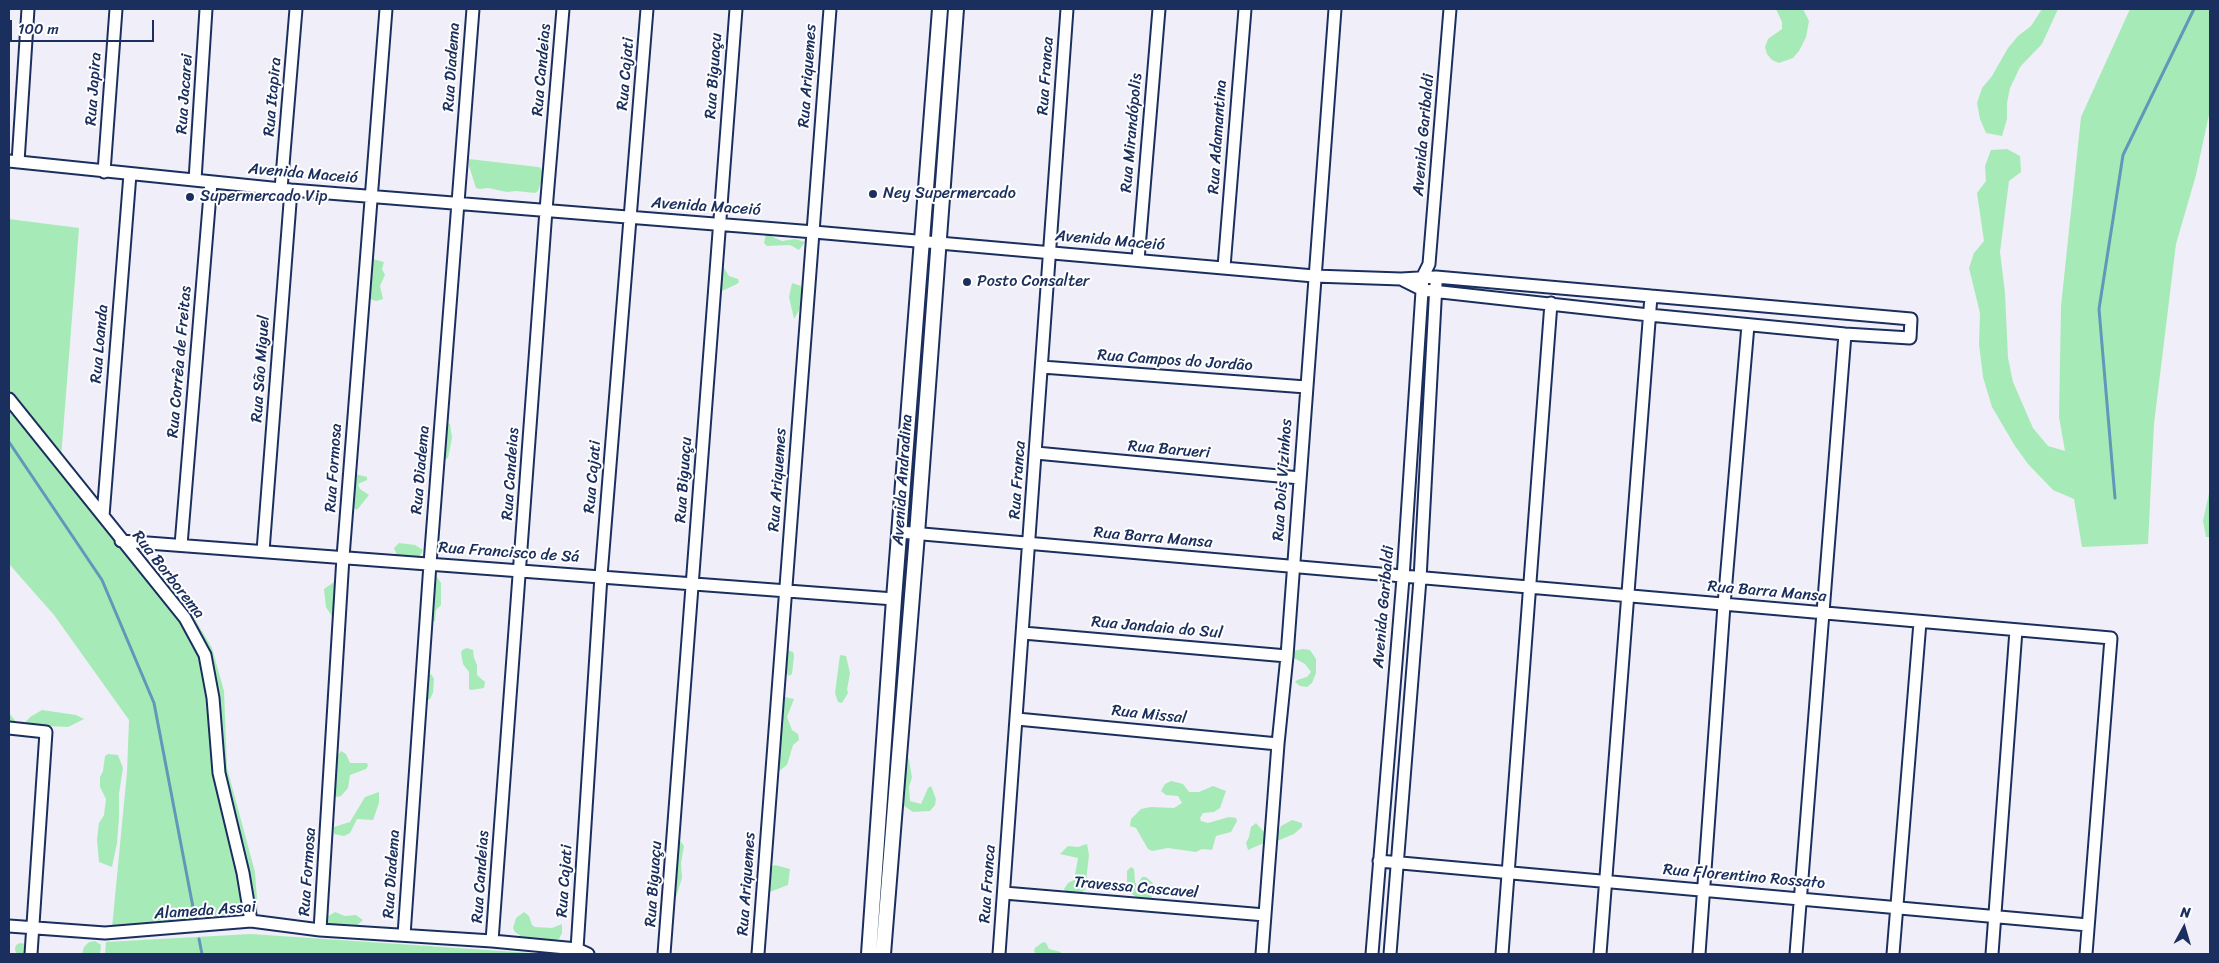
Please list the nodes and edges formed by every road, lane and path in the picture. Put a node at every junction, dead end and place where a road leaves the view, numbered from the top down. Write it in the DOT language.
graph roads {
  1 [pos="28,9"];
  2 [pos="116,9"];
  3 [pos="206,9"];
  4 [pos="296,9"];
  5 [pos="386,9"];
  6 [pos="473,9"];
  7 [pos="563,9"];
  8 [pos="647,9"];
  9 [pos="736,9"];
  10 [pos="830,9"];
  11 [pos="940,9"];
  12 [pos="956,9"];
  13 [pos="1067,9"];
  14 [pos="1159,9"];
  15 [pos="1245,9"];
  16 [pos="1335,9"];
  17 [pos="1450,9"];
  18 [pos="13,162"];
  19 [pos="104,172"];
  20 [pos="130,174"];
  21 [pos="196,180"];
  22 [pos="211,182"];
  23 [pos="286,189"];
  24 [pos="371,196"];
  25 [pos="459,203"];
  26 [pos="546,210"];
  27 [pos="630,218"];
  28 [pos="719,224"];
  29 [pos="814,232"];
  30 [pos="922,242"];
  31 [pos="937,244"];
  32 [pos="1048,252"];
  33 [pos="1138,260"];
  34 [pos="1429,264"];
  35 [pos="1224,267"];
  36 [pos="1314,276"];
  37 [pos="1424,276"];
  38 [pos="1436,276"];
  39 [pos="1401,280"];
  40 [pos="1423,290"];
  41 [pos="1436,290"];
  42 [pos="1651,296"];
  43 [pos="1551,303"];
  44 [pos="1648,315"];
  45 [pos="1748,325"];
  46 [pos="1845,334"];
  47 [pos="1042,367"];
  48 [pos="1306,387"];
  49 [pos="9,399"];
  50 [pos="1036,454"];
  51 [pos="1300,478"];
  52 [pos="103,516"];
  53 [pos="900,532"];
  54 [pos="917,534"];
  55 [pos="121,541"];
  56 [pos="1029,544"];
  57 [pos="181,545"];
  58 [pos="263,551"];
  59 [pos="344,557"];
  60 [pos="430,564"];
  61 [pos="1293,566"];
  62 [pos="520,570"];
  63 [pos="601,576"];
  64 [pos="1403,578"];
  65 [pos="1420,578"];
  66 [pos="693,585"];
  67 [pos="1531,588"];
  68 [pos="786,591"];
  69 [pos="1627,596"];
  70 [pos="894,599"];
  71 [pos="1724,605"];
  72 [pos="1822,613"];
  73 [pos="1920,622"];
  74 [pos="2016,630"];
  75 [pos="1023,633"];
  76 [pos="1287,656"];
  77 [pos="1018,719"];
  78 [pos="9,728"];
  79 [pos="1278,744"];
  80 [pos="885,836"];
  81 [pos="1379,861"];
  82 [pos="1397,861"];
  83 [pos="1508,872"];
  84 [pos="1605,881"];
  85 [pos="1703,890"];
  86 [pos="1004,893"];
  87 [pos="1801,899"];
  88 [pos="1897,908"];
  89 [pos="1265,915"];
  90 [pos="1995,917"];
  91 [pos="252,921"];
  92 [pos="2088,925"];
  93 [pos="9,926"];
  94 [pos="33,928"];
  95 [pos="320,930"];
  96 [pos="404,935"];
  97 [pos="492,941"];
  98 [pos="577,949"];
  99 [pos="31,954"];
  100 [pos="588,954"];
  101 [pos="664,954"];
  102 [pos="758,954"];
  103 [pos="869,954"];
  104 [pos="883,954"];
  105 [pos="999,954"];
  106 [pos="1262,954"];
  107 [pos="1372,954"];
  108 [pos="1390,954"];
  109 [pos="1502,954"];
  110 [pos="1600,954"];
  111 [pos="1698,954"];
  112 [pos="1796,954"];
  113 [pos="1894,954"];
  114 [pos="1992,954"];
  115 [pos="2086,954"];
  1 -- 18 [label="street"];
  2 -- 19 [label="street, Rua Japira"];
  3 -- 21 [label="street, Rua Jacarei"];
  4 -- 23 [label="street, Rua Itapira"];
  5 -- 24 [label="street, Rua Formosa"];
  6 -- 25 [label="street, Rua Diadema"];
  7 -- 26 [label="street, Rua Candeias"];
  8 -- 27 [label="street, Rua Cajati"];
  9 -- 28 [label="street, Rua Biguaçu"];
  10 -- 29 [label="street, Rua Ariquemes"];
  11 -- 30 [label="main road, Avenida Andradina"];
  12 -- 31 [label="main road, Avenida Andradina"];
  13 -- 32 [label="street, Rua Franca"];
  14 -- 33 [label="street, Rua Mirandópolis"];
  15 -- 35 [label="street, Rua Adamantina"];
  16 -- 36 [label="street, Rua Dois Vizinhos"];
  17 -- 34 [label="street, Avenida Garibaldi"];
  18 -- 19 [label="street, Avenida Maceió"];
  19 -- 20 [label="street, Avenida Maceió"];
  20 -- 21 [label="street, Avenida Maceió"];
  20 -- 52 [label="street, Rua Loanda"];
  21 -- 22 [label="street, Avenida Maceió"];
  22 -- 23 [label="street, Avenida Maceió"];
  22 -- 57 [label="street, Rua Corrêa de Freitas"];
  23 -- 24 [label="street, Avenida Maceió"];
  23 -- 58 [label="street, Rua São Miguel"];
  24 -- 25 [label="street, Avenida Maceió"];
  24 -- 59 [label="street, Rua Formosa"];
  25 -- 26 [label="street, Avenida Maceió"];
  25 -- 60 [label="street, Rua Diadema"];
  26 -- 27 [label="street, Avenida Maceió"];
  26 -- 62 [label="street, Rua Candeias"];
  27 -- 28 [label="street, Avenida Maceió"];
  27 -- 63 [label="street, Rua Cajati"];
  28 -- 29 [label="street, Avenida Maceió"];
  28 -- 66 [label="street, Rua Biguaçu"];
  29 -- 30 [label="street, Avenida Maceió"];
  29 -- 68 [label="street, Rua Ariquemes"];
  30 -- 31 [label="street, Avenida Maceió"];
  30 -- 53 [label="main road, Avenida Andradina"];
  31 -- 32 [label="street, Avenida Maceió"];
  31 -- 54 [label="main road, Avenida Andradina"];
  32 -- 33 [label="street, Avenida Maceió"];
  32 -- 47 [label="street, Rua Franca"];
  33 -- 35 [label="street, Avenida Maceió"];
  34 -- 37 [label="street, Avenida Garibaldi"];
  34 -- 38 [label="street"];
  35 -- 36 [label="street, Avenida Maceió"];
  36 -- 39 [label="street, Avenida Maceió"];
  36 -- 48 [label="street, Rua Dois Vizinhos"];
  37 -- 38 [label="street, Avenida Maceió"];
  37 -- 39 [label="street, Avenida Maceió"];
  37 -- 40 [label="street, Avenida Garibaldi"];
  38 -- 41 [label="street, Avenida Garibaldi"];
  38 -- 42 [label="street, Avenida Maceió"];
  39 -- 40 [label="street, Avenida Maceió"];
  40 -- 41 [label="street"];
  40 -- 64 [label="street, Avenida Garibaldi"];
  41 -- 43 [label="street"];
  41 -- 65 [label="street, Avenida Garibaldi"];
  42 -- 44 [label="street"];
  42 -- 46 [label="street, Avenida Maceió"];
  43 -- 44 [label="street"];
  43 -- 67 [label="street"];
  44 -- 45 [label="street"];
  44 -- 69 [label="street"];
  45 -- 46 [label="street"];
  45 -- 71 [label="street"];
  46 -- 72 [label="street"];
  47 -- 48 [label="street, Rua Campos do Jordão"];
  47 -- 50 [label="street, Rua Franca"];
  48 -- 51 [label="street, Rua Dois Vizinhos"];
  49 -- 52 [label="street, Rua Borborema"];
  50 -- 51 [label="street, Rua Barueri"];
  50 -- 56 [label="street, Rua Franca"];
  51 -- 61 [label="street, Rua Dois Vizinhos"];
  52 -- 55 [label="street, Rua Borborema"];
  53 -- 54 [label="street, Rua Barra Mansa"];
  53 -- 70 [label="main road, Avenida Andradina"];
  54 -- 56 [label="street, Rua Barra Mansa"];
  54 -- 80 [label="main road, Avenida Andradina"];
  55 -- 57 [label="street, Rua Francisco de Sá"];
  55 -- 91 [label="street, Rua Borborema"];
  56 -- 61 [label="street, Rua Barra Mansa"];
  56 -- 75 [label="street, Rua Franca"];
  57 -- 58 [label="street, Rua Francisco de Sá"];
  58 -- 59 [label="street, Rua Francisco de Sá"];
  59 -- 60 [label="street, Rua Francisco de Sá"];
  59 -- 95 [label="street, Rua Formosa"];
  60 -- 62 [label="street, Rua Francisco de Sá"];
  60 -- 96 [label="street, Rua Diadema"];
  61 -- 64 [label="street, Rua Barra Mansa"];
  61 -- 76 [label="street, Rua Dois Vizinhos"];
  62 -- 63 [label="street, Rua Francisco de Sá"];
  62 -- 97 [label="street, Rua Candeias"];
  63 -- 66 [label="street, Rua Francisco de Sá"];
  63 -- 98 [label="street, Rua Cajati"];
  64 -- 65 [label="street, Rua Barra Mansa"];
  64 -- 81 [label="street, Avenida Garibaldi"];
  65 -- 67 [label="street, Rua Barra Mansa"];
  65 -- 82 [label="street, Avenida Garibaldi"];
  66 -- 68 [label="street, Rua Francisco de Sá"];
  66 -- 101 [label="street, Rua Biguaçu"];
  67 -- 69 [label="street, Rua Barra Mansa"];
  67 -- 83 [label="street"];
  68 -- 70 [label="street, Rua Francisco de Sá"];
  68 -- 102 [label="street, Rua Ariquemes"];
  69 -- 71 [label="street, Rua Barra Mansa"];
  69 -- 84 [label="street"];
  70 -- 80 [label="main road, Avenida Andradina"];
  71 -- 72 [label="street, Rua Barra Mansa"];
  71 -- 85 [label="street"];
  72 -- 73 [label="street, Rua Barra Mansa"];
  72 -- 87 [label="street"];
  73 -- 74 [label="street, Rua Barra Mansa"];
  73 -- 88 [label="street"];
  74 -- 90 [label="street"];
  74 -- 92 [label="street, Rua Barra Mansa"];
  75 -- 76 [label="street, Rua Jandaia do Sul"];
  75 -- 77 [label="street, Rua Franca"];
  76 -- 79 [label="street, Rua Dois Vizinhos"];
  77 -- 79 [label="street, Rua Missal"];
  77 -- 86 [label="street, Rua Franca"];
  78 -- 94 [label="street"];
  79 -- 89 [label="street, Rua Dois Vizinhos"];
  80 -- 103 [label="main road, Avenida Andradina"];
  80 -- 104 [label="main road, Avenida Andradina"];
  81 -- 82 [label="street, Rua Florentino Rossato"];
  81 -- 107 [label="street, Avenida Garibaldi"];
  82 -- 83 [label="street, Rua Florentino Rossato"];
  82 -- 108 [label="street, Avenida Garibaldi"];
  83 -- 84 [label="street, Rua Florentino Rossato"];
  83 -- 109 [label="street"];
  84 -- 85 [label="street, Rua Florentino Rossato"];
  84 -- 110 [label="street"];
  85 -- 87 [label="street, Rua Florentino Rossato"];
  85 -- 111 [label="street"];
  86 -- 89 [label="street, Travessa Cascavel"];
  86 -- 105 [label="street, Rua Franca"];
  87 -- 88 [label="street, Rua Florentino Rossato"];
  87 -- 112 [label="street"];
  88 -- 90 [label="street, Rua Florentino Rossato"];
  88 -- 113 [label="street"];
  89 -- 106 [label="street, Rua Dois Vizinhos"];
  90 -- 92 [label="street, Rua Florentino Rossato"];
  90 -- 114 [label="street"];
  91 -- 94 [label="street, Alameda Assai"];
  91 -- 95 [label="street, Alameda Assai"];
  92 -- 115 [label="street"];
  93 -- 94 [label="street, Alameda Assai"];
  94 -- 99 [label="street"];
  95 -- 96 [label="street, Alameda Assai"];
  96 -- 97 [label="street, Alameda Assai"];
  97 -- 98 [label="street, Alameda Assai"];
  98 -- 100 [label="street, Alameda Assai"];
}
